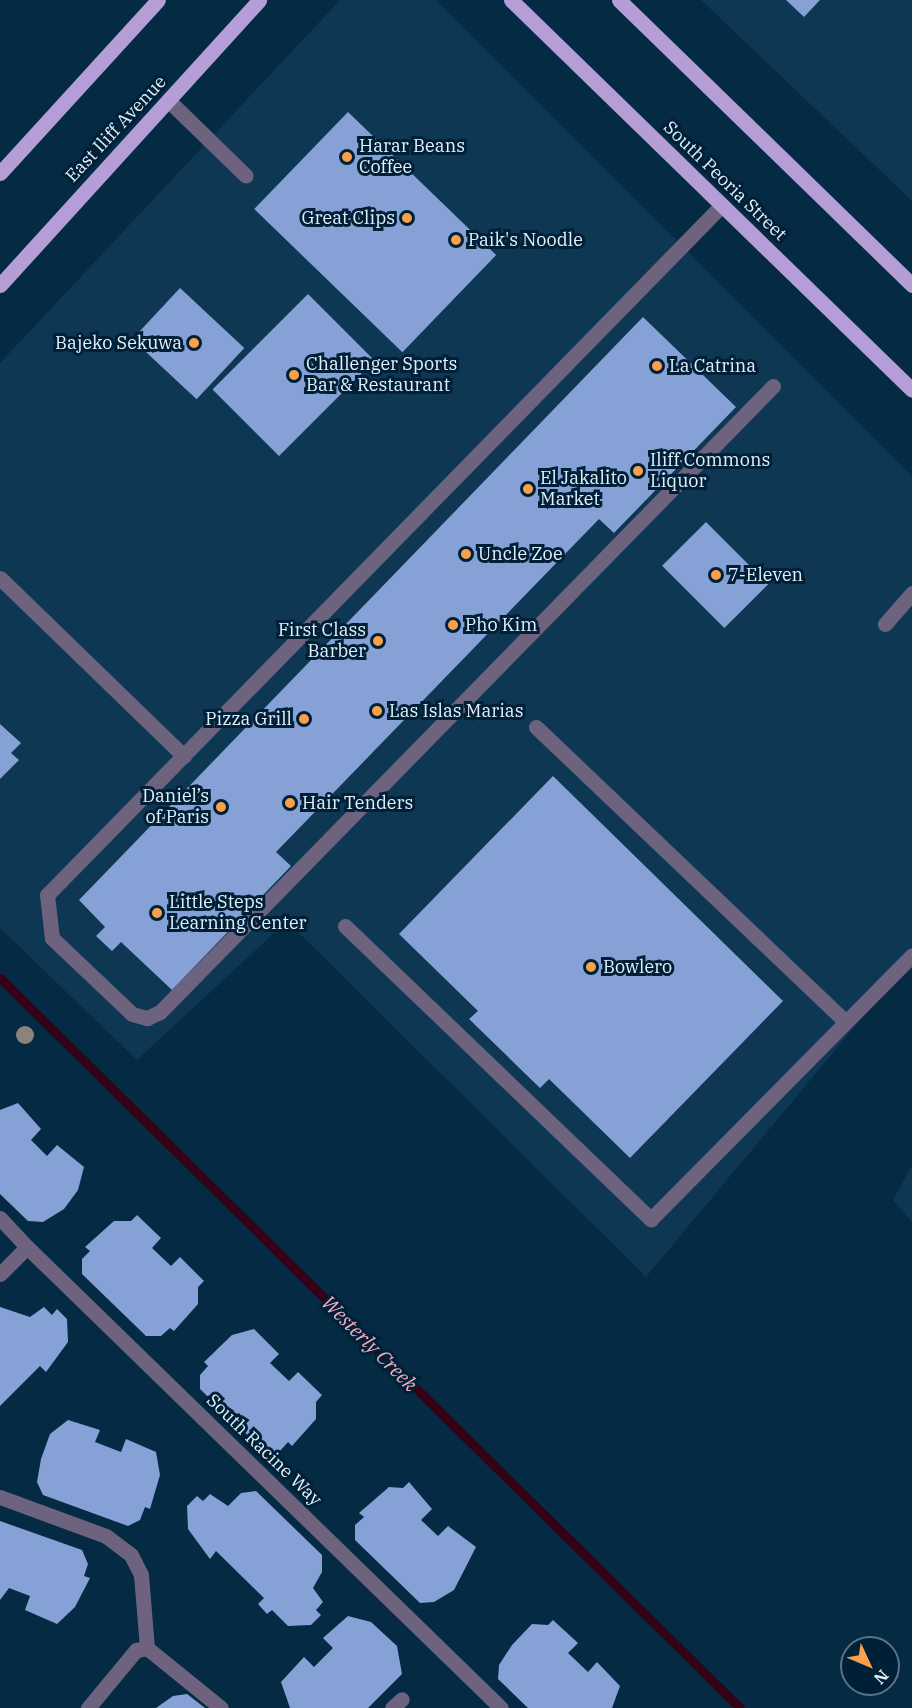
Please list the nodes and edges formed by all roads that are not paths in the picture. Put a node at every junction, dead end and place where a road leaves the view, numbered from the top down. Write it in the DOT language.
graph roads {
  1 [pos="158,0"];
  2 [pos="259,0"];
  3 [pos="511,0"];
  4 [pos="619,0"];
  5 [pos="169,101"];
  6 [pos="0,173"];
  7 [pos="246,176"];
  8 [pos="722,204"];
  9 [pos="0,285"];
  10 [pos="912,285"];
  11 [pos="773,386"];
  12 [pos="912,390"];
  13 [pos="0,578"];
  14 [pos="912,593"];
  15 [pos="885,624"];
  16 [pos="536,727"];
  17 [pos="184,756"];
  18 [pos="345,926"];
  19 [pos="912,956"];
  20 [pos="845,1021"];
  21 [pos="0,1218"];
  22 [pos="27,1247"];
  23 [pos="0,1274"];
  24 [pos="0,1497"];
  25 [pos="147,1648"];
  26 [pos="88,1708"];
  27 [pos="221,1708"];
  28 [pos="501,1708"];
  1 -- 6 [label="main road"];
  2 -- 5 [label="main road, East Iliff Avenue"];
  3 -- 8 [label="main road, South Peoria Street"];
  4 -- 10 [label="main road"];
  5 -- 7 [label="lane"];
  5 -- 9 [label="main road, East Iliff Avenue"];
  8 -- 12 [label="main road, South Peoria Street"];
  8 -- 17 [label="lane"];
  11 -- 17 [label="lane"];
  13 -- 17 [label="lane"];
  14 -- 15 [label="lane"];
  16 -- 20 [label="lane"];
  18 -- 20 [label="lane"];
  19 -- 20 [label="lane"];
  21 -- 22 [label="lane, South Racine Way"];
  22 -- 23 [label="lane"];
  22 -- 28 [label="lane, South Racine Way"];
  24 -- 25 [label="lane"];
  25 -- 26 [label="lane"];
  25 -- 27 [label="lane"];
}
